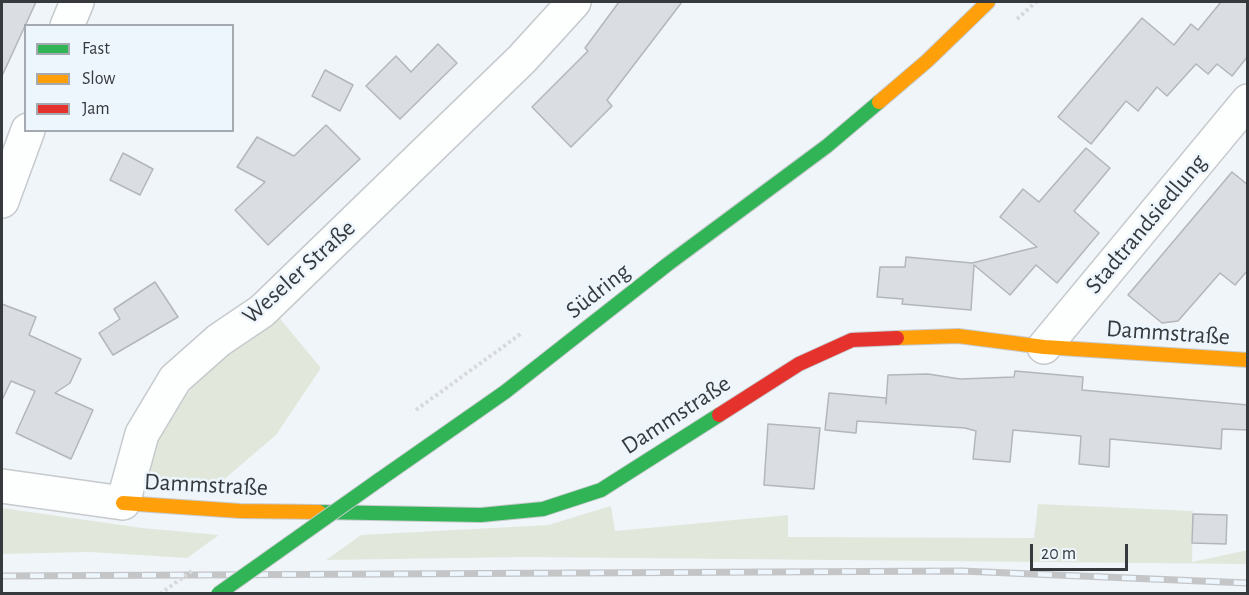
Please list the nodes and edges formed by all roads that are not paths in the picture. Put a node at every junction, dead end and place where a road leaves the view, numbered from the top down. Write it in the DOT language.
graph roads {
  1 [pos="76,2"];
  2 [pos="574,2"];
  3 [pos="988,2"];
  4 [pos="69,24"];
  5 [pos="1248,102"];
  6 [pos="27,132"];
  7 [pos="2,201"];
  8 [pos="1044,347"];
  9 [pos="1248,360"];
  10 [pos="2,486"];
  11 [pos="123,503"];
  12 [pos="218,594"];
  1 -- 4 [label="street"];
  2 -- 11 [label="street, Weseler Straße"];
  3 -- 12 [label="street, Südring, bridge"];
  5 -- 8 [label="street, Stadtrandsiedlung"];
  6 -- 7 [label="street"];
  8 -- 9 [label="street, Dammstraße"];
  8 -- 11 [label="street, Dammstraße"];
  10 -- 11 [label="street"];
}
